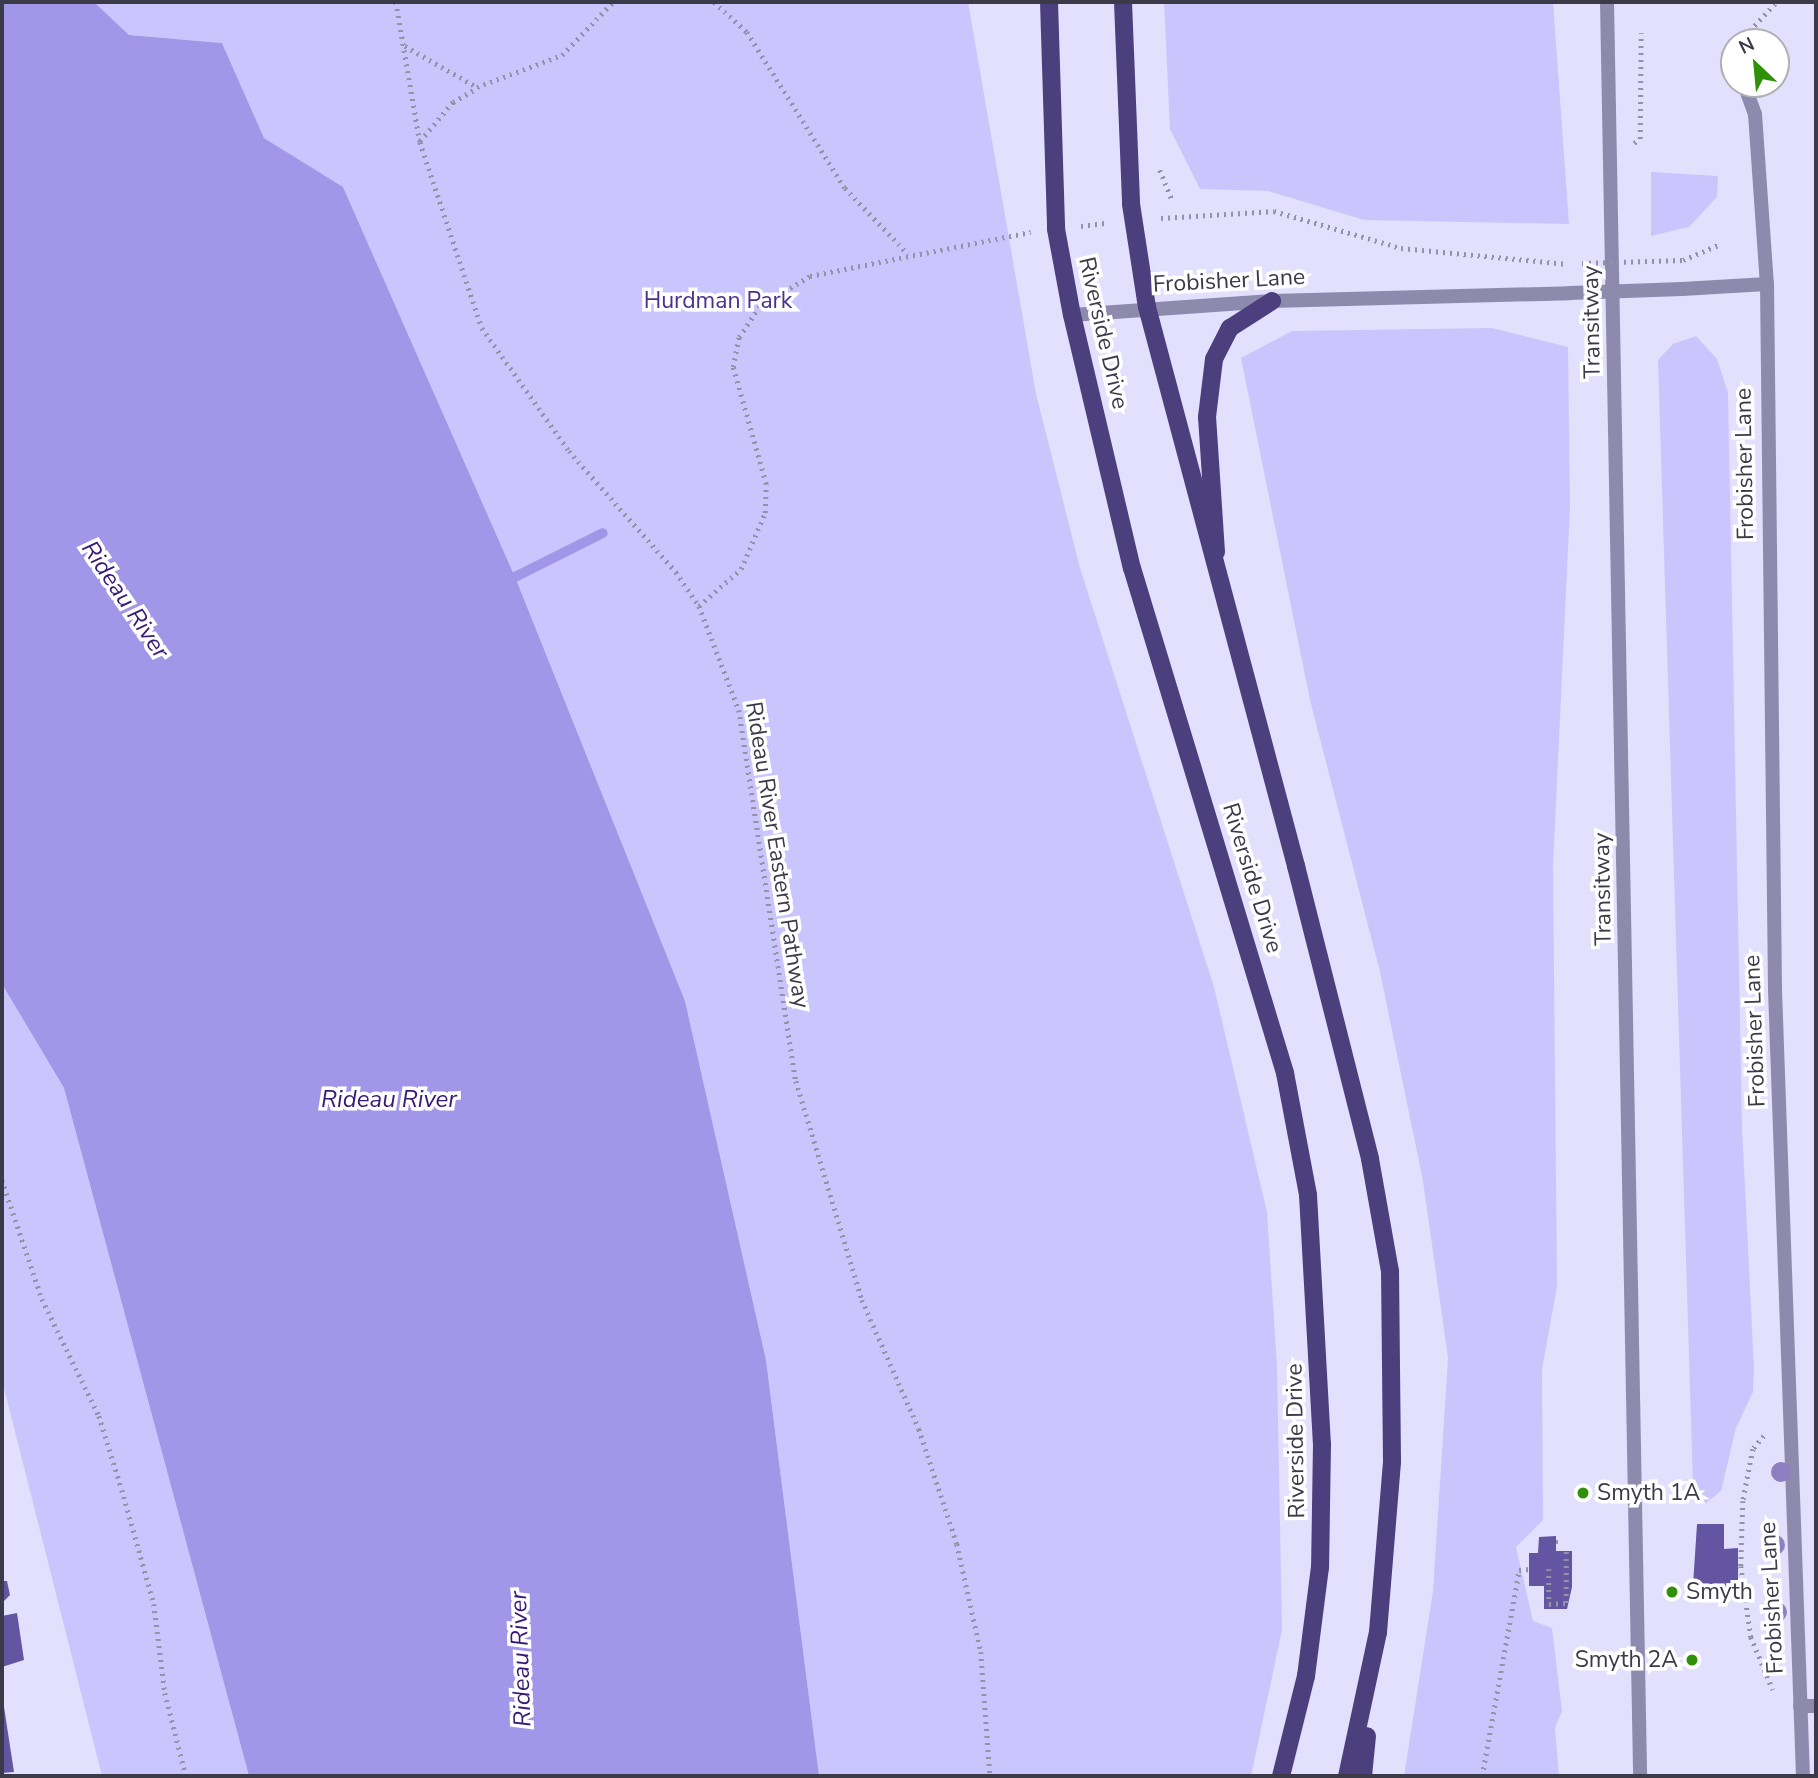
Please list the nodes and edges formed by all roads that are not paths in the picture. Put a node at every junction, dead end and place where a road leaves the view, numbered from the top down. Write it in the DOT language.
graph roads {
  1 [pos="1049,2"];
  2 [pos="1123,2"];
  3 [pos="1607,2"];
  4 [pos="1749,98"];
  5 [pos="1766,284"];
  6 [pos="1272,301"];
  7 [pos="1147,307"];
  8 [pos="1072,315"];
  9 [pos="1219,593"];
  10 [pos="1378,1632"];
  11 [pos="1800,1706"];
  12 [pos="1816,1706"];
  13 [pos="1281,1776"];
  14 [pos="1347,1776"];
  15 [pos="1363,1776"];
  16 [pos="1640,1776"];
  17 [pos="1803,1776"];
  1 -- 8 [label="main road, Riverside Drive"];
  2 -- 7 [label="main road, Riverside Drive"];
  3 -- 16 [label="street, Transitway"];
  4 -- 5 [label="street, Frobisher Lane"];
  5 -- 6 [label="street, Frobisher Lane, bridge"];
  5 -- 11 [label="street, Frobisher Lane"];
  6 -- 7 [label="street, Frobisher Lane"];
  6 -- 9 [label="main road"];
  7 -- 8 [label="street, Frobisher Lane"];
  7 -- 9 [label="main road, Riverside Drive"];
  8 -- 13 [label="main road, Riverside Drive"];
  9 -- 10 [label="main road, Riverside Drive"];
  10 -- 14 [label="main road, Riverside Drive"];
  10 -- 15 [label="main road"];
  11 -- 12 [label="street"];
  11 -- 17 [label="street, Frobisher Lane"];
}
